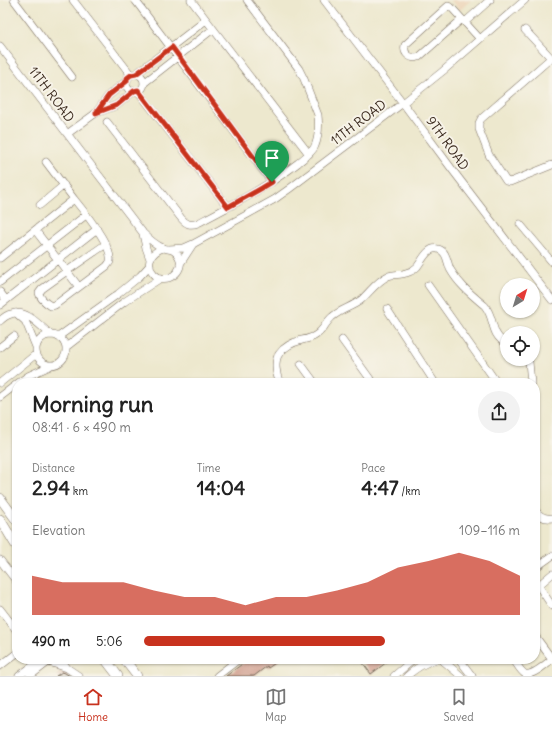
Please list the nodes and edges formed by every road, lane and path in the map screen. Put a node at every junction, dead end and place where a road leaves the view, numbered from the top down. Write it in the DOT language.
graph roads {
  1 [pos="14,0"];
  2 [pos="73,0"];
  3 [pos="135,0"];
  4 [pos="191,0"];
  5 [pos="247,0"];
  6 [pos="324,0"];
  7 [pos="490,0"];
  8 [pos="525,0"];
  9 [pos="206,20"];
  10 [pos="463,20"];
  11 [pos="213,30"];
  12 [pos="525,30"];
  13 [pos="480,39"];
  14 [pos="0,46"];
  15 [pos="172,47"];
  16 [pos="179,56"];
  17 [pos="552,58"];
  18 [pos="72,77"];
  19 [pos="131,77"];
  20 [pos="144,83"];
  21 [pos="136,91"];
  22 [pos="403,103"];
  23 [pos="96,113"];
  24 [pos="107,122"];
  25 [pos="67,134"];
  26 [pos="309,154"];
  27 [pos="46,162"];
  28 [pos="552,165"];
  29 [pos="272,182"];
  30 [pos="64,185"];
  31 [pos="74,199"];
  32 [pos="40,205"];
  33 [pos="228,207"];
  34 [pos="86,215"];
  35 [pos="520,224"];
  36 [pos="97,229"];
  37 [pos="35,230"];
  38 [pos="143,233"];
  39 [pos="106,244"];
  40 [pos="193,244"];
  41 [pos="46,245"];
  42 [pos="166,248"];
  43 [pos="0,258"];
  44 [pos="58,259"];
  45 [pos="150,262"];
  46 [pos="552,262"];
  47 [pos="180,264"];
  48 [pos="67,271"];
  49 [pos="161,278"];
  50 [pos="0,282"];
  51 [pos="428,285"];
  52 [pos="79,287"];
  53 [pos="0,292"];
  54 [pos="6,300"];
  55 [pos="552,300"];
  56 [pos="0,305"];
  57 [pos="387,309"];
  58 [pos="16,313"];
  59 [pos="0,321"];
  60 [pos="14,336"];
  61 [pos="55,336"];
  62 [pos="342,340"];
  63 [pos="500,340"];
  64 [pos="0,347"];
  65 [pos="66,348"];
  66 [pos="36,350"];
  67 [pos="301,364"];
  68 [pos="51,366"];
  69 [pos="529,366"];
  70 [pos="25,378"];
  71 [pos="278,378"];
  72 [pos="311,378"];
  73 [pos="369,378"];
  74 [pos="432,378"];
  75 [pos="493,378"];
  76 [pos="531,378"];
  77 [pos="0,384"];
  78 [pos="12,388"];
  79 [pos="0,397"];
  80 [pos="0,498"];
  81 [pos="12,514"];
  82 [pos="540,514"];
  83 [pos="552,518"];
  84 [pos="0,519"];
  85 [pos="0,525"];
  86 [pos="12,539"];
  87 [pos="12,541"];
  88 [pos="552,556"];
  89 [pos="0,560"];
  90 [pos="540,564"];
  91 [pos="552,574"];
  92 [pos="12,576"];
  93 [pos="540,584"];
  94 [pos="540,588"];
  95 [pos="552,606"];
  96 [pos="0,609"];
  97 [pos="12,625"];
  98 [pos="540,643"];
  99 [pos="12,656"];
  100 [pos="552,659"];
  101 [pos="2,662"];
  102 [pos="41,664"];
  103 [pos="44,664"];
  104 [pos="58,664"];
  105 [pos="64,664"];
  106 [pos="109,664"];
  107 [pos="118,664"];
  108 [pos="129,664"];
  109 [pos="233,664"];
  110 [pos="408,664"];
  111 [pos="424,664"];
  112 [pos="447,664"];
  113 [pos="463,664"];
  114 [pos="517,664"];
  115 [pos="67,668"];
  116 [pos="19,676"];
  117 [pos="30,676"];
  118 [pos="79,676"];
  119 [pos="119,676"];
  120 [pos="137,676"];
  121 [pos="217,676"];
  122 [pos="394,676"];
  123 [pos="406,676"];
  124 [pos="461,676"];
  125 [pos="472,676"];
  1 -- 18 [label="street"];
  2 -- 19 [label="street"];
  3 -- 15 [label="street"];
  4 -- 9 [label="street"];
  5 -- 26 [label="street"];
  6 -- 22 [label="street, 9TH ROAD"];
  7 -- 10 [label="street"];
  8 -- 13 [label="street, 11TH ROAD"];
  9 -- 11 [label="street"];
  9 -- 15 [label="street"];
  10 -- 10 [label="street"];
  10 -- 13 [label="street"];
  11 -- 16 [label="street"];
  11 -- 26 [label="street"];
  12 -- 17 [label="street"];
  13 -- 22 [label="street, 11TH ROAD"];
  14 -- 25 [label="street, 11TH ROAD"];
  15 -- 16 [label="street"];
  15 -- 19 [label="street"];
  16 -- 20 [label="street"];
  16 -- 29 [label="street"];
  17 -- 28 [label="street"];
  19 -- 20 [label="street"];
  19 -- 21 [label="street"];
  19 -- 23 [label="street"];
  20 -- 21 [label="street"];
  21 -- 23 [label="street"];
  21 -- 33 [label="street"];
  22 -- 40 [label="street, 11TH ROAD"];
  22 -- 55 [label="street, 9TH ROAD"];
  23 -- 25 [label="street"];
  24 -- 33 [label="street"];
  25 -- 38 [label="street, 11TH ROAD"];
  26 -- 29 [label="street"];
  27 -- 30 [label="street"];
  29 -- 33 [label="street"];
  30 -- 31 [label="street"];
  30 -- 32 [label="street"];
  31 -- 34 [label="street"];
  31 -- 37 [label="street"];
  34 -- 36 [label="street"];
  34 -- 41 [label="street"];
  35 -- 46 [label="street"];
  36 -- 39 [label="street"];
  36 -- 44 [label="street"];
  37 -- 41 [label="street"];
  37 -- 43 [label="street"];
  38 -- 42 [label="street, 11TH ROAD"];
  38 -- 45 [label="street, 11TH ROAD"];
  39 -- 48 [label="street"];
  39 -- 52 [label="street"];
  40 -- 42 [label="street, 11TH ROAD"];
  40 -- 47 [label="street, 11TH ROAD"];
  41 -- 44 [label="street"];
  41 -- 50 [label="street"];
  42 -- 45 [label="street"];
  42 -- 47 [label="street"];
  44 -- 48 [label="street"];
  44 -- 54 [label="street"];
  45 -- 49 [label="street"];
  45 -- 61 [label="street"];
  47 -- 49 [label="street"];
  48 -- 52 [label="street"];
  48 -- 52 [label="street"];
  49 -- 65 [label="street"];
  51 -- 75 [label="street"];
  53 -- 54 [label="street"];
  54 -- 56 [label="street"];
  57 -- 74 [label="street"];
  58 -- 59 [label="street"];
  58 -- 61 [label="street"];
  58 -- 66 [label="street"];
  60 -- 64 [label="street"];
  61 -- 65 [label="street"];
  61 -- 66 [label="street"];
  62 -- 73 [label="street"];
  63 -- 71 [label="street"];
  65 -- 68 [label="street"];
  66 -- 68 [label="street"];
  66 -- 77 [label="street"];
  67 -- 72 [label="street"];
  68 -- 70 [label="street"];
  69 -- 76 [label="street"];
  78 -- 79 [label="street"];
  80 -- 81 [label="main road"];
  82 -- 83 [label="street"];
  84 -- 86 [label="main road"];
  85 -- 87 [label="main road"];
  88 -- 90 [label="street"];
  89 -- 92 [label="street"];
  91 -- 93 [label="street"];
  94 -- 95 [label="street"];
  96 -- 97 [label="street"];
  98 -- 100 [label="street"];
  99 -- 101 [label="street"];
  100 -- 114 [label="street"];
  102 -- 116 [label="street"];
  103 -- 117 [label="street"];
  104 -- 115 [label="street"];
  105 -- 115 [label="street"];
  106 -- 119 [label="main road"];
  107 -- 119 [label="main road"];
  108 -- 120 [label="main road"];
  109 -- 121 [label="street"];
  110 -- 122 [label="street"];
  111 -- 123 [label="street"];
  112 -- 124 [label="street"];
  113 -- 125 [label="street"];
  115 -- 118 [label="street"];
}
